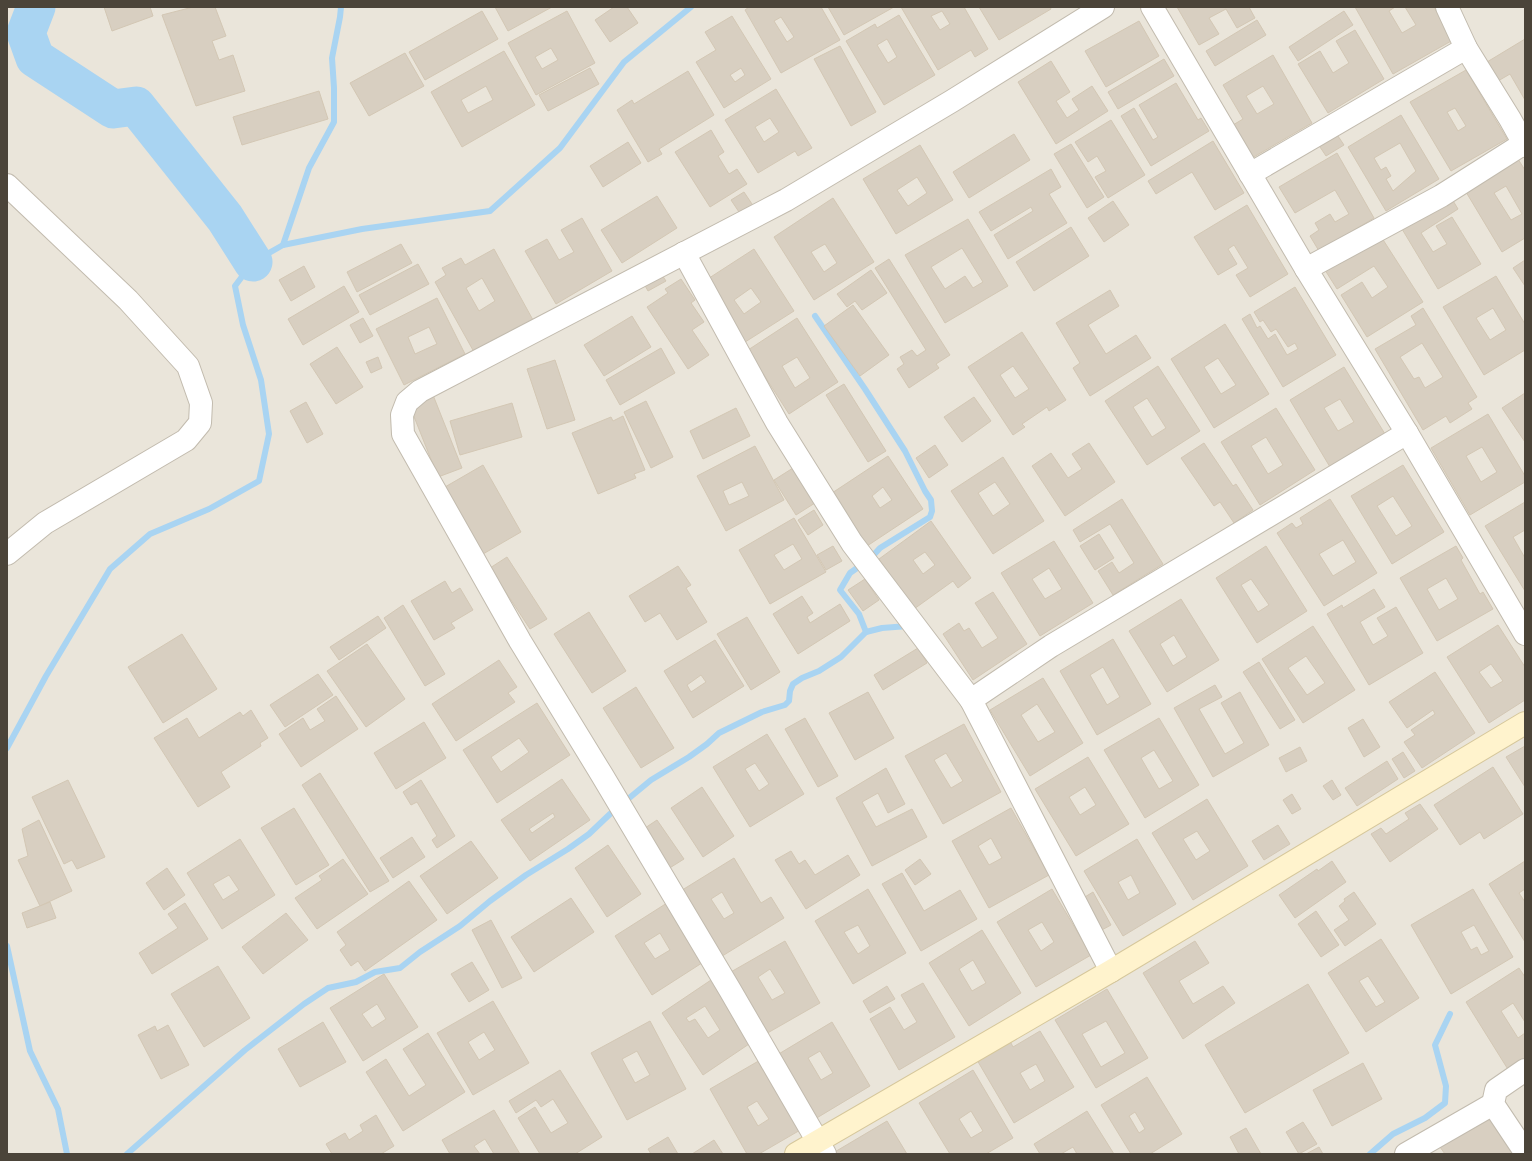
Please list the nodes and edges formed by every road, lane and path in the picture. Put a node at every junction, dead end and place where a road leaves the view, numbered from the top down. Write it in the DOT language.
graph roads {
  1 [pos="1103,7"];
  2 [pos="1152,7"];
  3 [pos="1447,7"];
  4 [pos="1466,48"];
  5 [pos="1524,145"];
  6 [pos="1250,174"];
  7 [pos="7,185"];
  8 [pos="684,253"];
  9 [pos="1306,269"];
  10 [pos="1407,433"];
  11 [pos="7,554"];
  12 [pos="1525,634"];
  13 [pos="971,700"];
  14 [pos="1525,723"];
  15 [pos="1111,971"];
  16 [pos="1525,1070"];
  17 [pos="1493,1104"];
  18 [pos="821,1148"];
  19 [pos="1525,1152"];
  20 [pos="796,1154"];
  21 [pos="1406,1154"];
  1 -- 8 [label="street"];
  2 -- 6 [label="street"];
  3 -- 4 [label="street"];
  4 -- 5 [label="street"];
  4 -- 6 [label="street"];
  5 -- 9 [label="street"];
  6 -- 9 [label="street"];
  7 -- 11 [label="street"];
  8 -- 13 [label="street"];
  8 -- 18 [label="street"];
  9 -- 10 [label="street"];
  10 -- 12 [label="street"];
  10 -- 13 [label="street"];
  13 -- 15 [label="street"];
  14 -- 15 [label="street"];
  15 -- 18 [label="street"];
  16 -- 17 [label="street"];
  17 -- 19 [label="street"];
  17 -- 21 [label="street"];
  18 -- 20 [label="street"];
}
